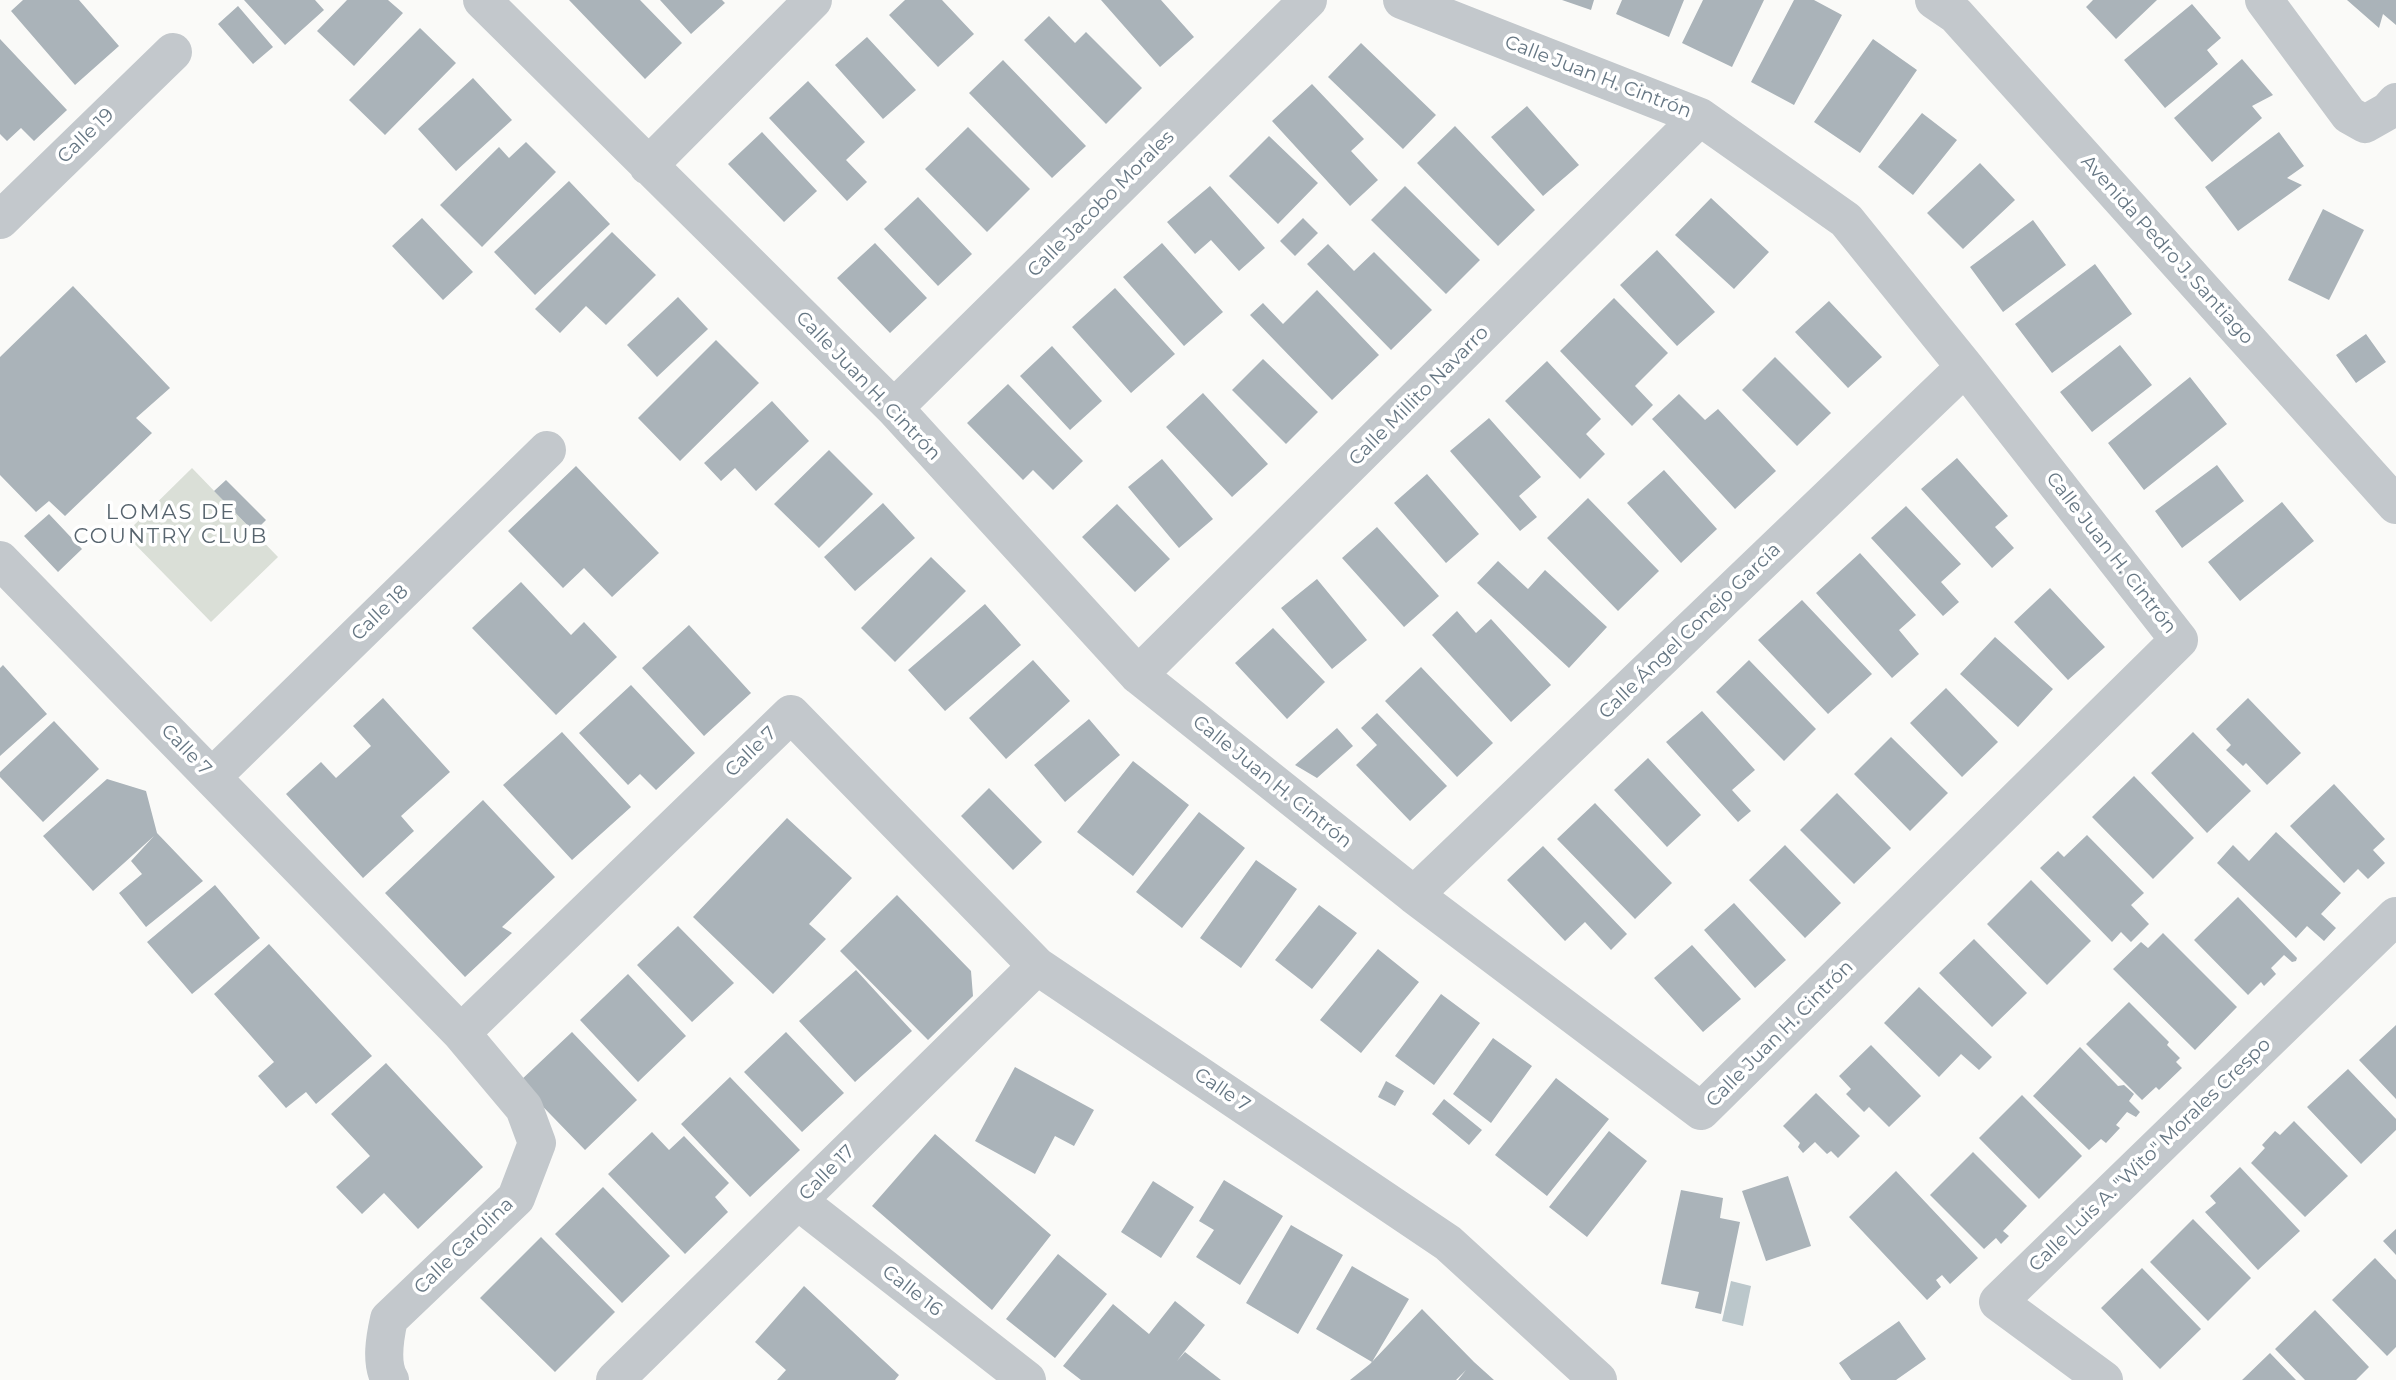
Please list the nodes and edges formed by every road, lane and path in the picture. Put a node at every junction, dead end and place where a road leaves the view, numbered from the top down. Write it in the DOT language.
graph roads {
  1 [pos="482,0"];
  2 [pos="813,0"];
  3 [pos="1308,0"];
  4 [pos="1402,0"];
  5 [pos="1934,0"];
  6 [pos="2264,0"];
  7 [pos="173,52"];
  8 [pos="2396,102"];
  9 [pos="1700,117"];
  10 [pos="648,166"];
  11 [pos="0,220"];
  12 [pos="1965,367"];
  13 [pos="894,408"];
  14 [pos="547,450"];
  15 [pos="2396,505"];
  16 [pos="0,560"];
  17 [pos="1138,675"];
  18 [pos="213,776"];
  19 [pos="1414,895"];
  20 [pos="2396,916"];
  21 [pos="1037,966"];
  22 [pos="461,1033"];
  23 [pos="798,1201"];
  24 [pos="390,1380"];
  25 [pos="615,1380"];
  26 [pos="1027,1380"];
  27 [pos="1598,1380"];
  28 [pos="2104,1380"];
  1 -- 10 [label="street, Calle Juan H. Cintrón"];
  2 -- 10 [label="street"];
  3 -- 13 [label="street, Calle Jacobo Morales"];
  4 -- 9 [label="street, Calle Juan H. Cintrón"];
  5 -- 15 [label="street, Avenida Pedro J. Santiago"];
  6 -- 8 [label="street"];
  7 -- 11 [label="street, Calle 19"];
  9 -- 12 [label="street, Calle Juan H. Cintrón"];
  9 -- 17 [label="street, Calle Millito Navarro"];
  10 -- 13 [label="street, Calle Juan H. Cintrón"];
  12 -- 19 [label="street, Calle Ángel Conejo García"];
  12 -- 19 [label="street, Calle Juan H. Cintrón"];
  13 -- 17 [label="street, Calle Juan H. Cintrón"];
  14 -- 18 [label="street, Calle 18"];
  16 -- 18 [label="street, Calle 7"];
  17 -- 19 [label="street, Calle Juan H. Cintrón"];
  18 -- 22 [label="street, Calle 7"];
  20 -- 28 [label="street, Calle Luis A. \"Wito\" Morales Crespo"];
  21 -- 22 [label="street, Calle 7"];
  21 -- 23 [label="street, Calle 17"];
  21 -- 27 [label="street, Calle 7"];
  22 -- 24 [label="street, Calle Carolina"];
  23 -- 25 [label="street, Calle 17"];
  23 -- 26 [label="street, Calle 16"];
}
